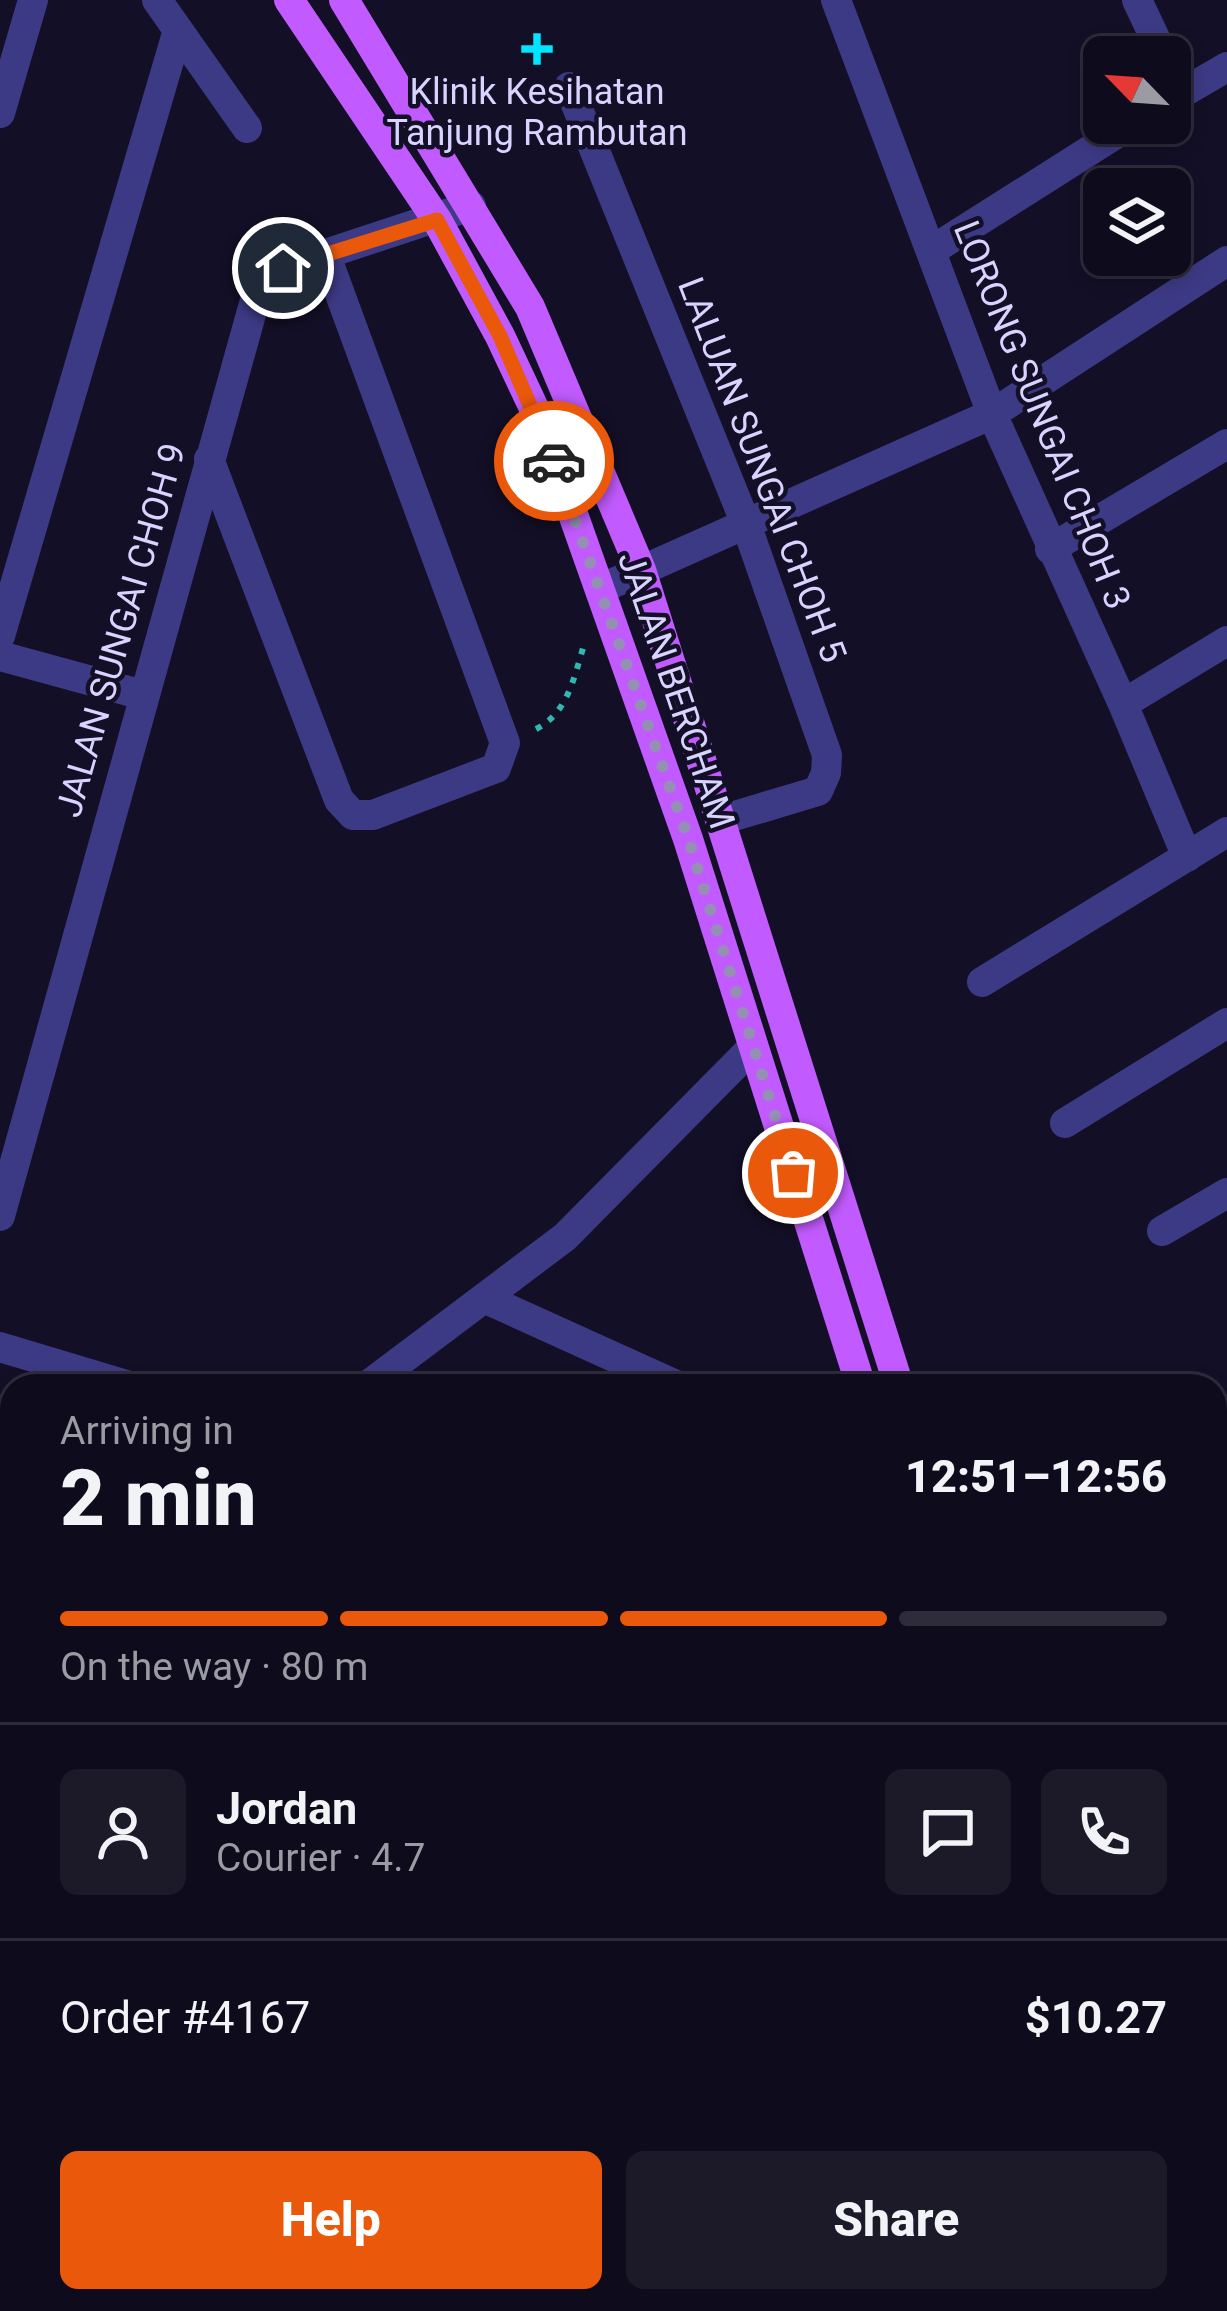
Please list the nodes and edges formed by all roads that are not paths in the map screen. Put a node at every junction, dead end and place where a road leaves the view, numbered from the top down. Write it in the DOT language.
graph roads {
  1 [pos="33,0"];
  2 [pos="157,0"];
  3 [pos="289,0"];
  4 [pos="344,0"];
  5 [pos="836,0"];
  6 [pos="1137,0"];
  7 [pos="178,30"];
  8 [pos="1154,36"];
  9 [pos="1227,68"];
  10 [pos="1191,81"];
  11 [pos="569,86"];
  12 [pos="0,113"];
  13 [pos="248,128"];
  14 [pos="1100,144"];
  15 [pos="471,206"];
  16 [pos="437,220"];
  17 [pos="931,251"];
  18 [pos="326,256"];
  19 [pos="1227,261"];
  20 [pos="992,414"];
  21 [pos="1227,443"];
  22 [pos="209,459"];
  23 [pos="746,524"];
  24 [pos="1050,549"];
  25 [pos="640,570"];
  26 [pos="7,586"];
  27 [pos="600,589"];
  28 [pos="0,637"];
  29 [pos="1227,641"];
  30 [pos="0,656"];
  31 [pos="143,695"];
  32 [pos="1123,704"];
  33 [pos="722,820"];
  34 [pos="1227,832"];
  35 [pos="1187,856"];
  36 [pos="982,982"];
  37 [pos="1227,1023"];
  38 [pos="752,1048"];
  39 [pos="1065,1123"];
  40 [pos="9,1145"];
  41 [pos="1227,1193"];
  42 [pos="0,1216"];
  43 [pos="1162,1231"];
  44 [pos="486,1300"];
  45 [pos="0,1347"];
  46 [pos="90,1374"];
  47 [pos="384,1374"];
  48 [pos="651,1374"];
  49 [pos="852,1374"];
  50 [pos="895,1374"];
  1 -- 12 [label="street"];
  2 -- 7 [label="street"];
  3 -- 16 [label="main road, JALAN BERCHAM"];
  4 -- 15 [label="main road, JALAN BERCHAM"];
  5 -- 17 [label="street, LORONG SUNGAI CHOH 3"];
  6 -- 8 [label="street"];
  7 -- 13 [label="street"];
  7 -- 26 [label="street"];
  9 -- 10 [label="street"];
  11 -- 23 [label="street, LALUAN SUNGAI CHOH 5"];
  14 -- 17 [label="street"];
  15 -- 16 [label="street, JALAN SUNGAI CHOH 9"];
  15 -- 25 [label="main road, JALAN BERCHAM"];
  16 -- 18 [label="street, JALAN SUNGAI CHOH 9"];
  16 -- 27 [label="main road, JALAN BERCHAM"];
  17 -- 20 [label="street, LORONG SUNGAI CHOH 3"];
  18 -- 22 [label="street, JALAN SUNGAI CHOH 9"];
  18 -- 22 [label="street"];
  19 -- 20 [label="street"];
  20 -- 23 [label="street"];
  20 -- 24 [label="street, LORONG SUNGAI CHOH 3"];
  21 -- 24 [label="street"];
  22 -- 31 [label="street, JALAN SUNGAI CHOH 9"];
  23 -- 25 [label="street"];
  23 -- 33 [label="street, LALUAN SUNGAI CHOH 5"];
  24 -- 32 [label="street, LORONG SUNGAI CHOH 3"];
  25 -- 27 [label="street"];
  25 -- 33 [label="main road, JALAN BERCHAM"];
  26 -- 28 [label="street"];
  27 -- 38 [label="main road, JALAN BERCHAM"];
  29 -- 32 [label="street"];
  30 -- 31 [label="street"];
  31 -- 40 [label="street, JALAN SUNGAI CHOH 9"];
  32 -- 35 [label="street, LORONG SUNGAI CHOH 3"];
  33 -- 50 [label="main road, JALAN BERCHAM"];
  34 -- 35 [label="street"];
  35 -- 36 [label="street"];
  37 -- 39 [label="street"];
  38 -- 44 [label="street"];
  38 -- 49 [label="main road, JALAN BERCHAM"];
  40 -- 42 [label="street, JALAN SUNGAI CHOH 9"];
  41 -- 43 [label="street"];
  44 -- 47 [label="street"];
  44 -- 48 [label="street"];
  45 -- 46 [label="street"];
}
